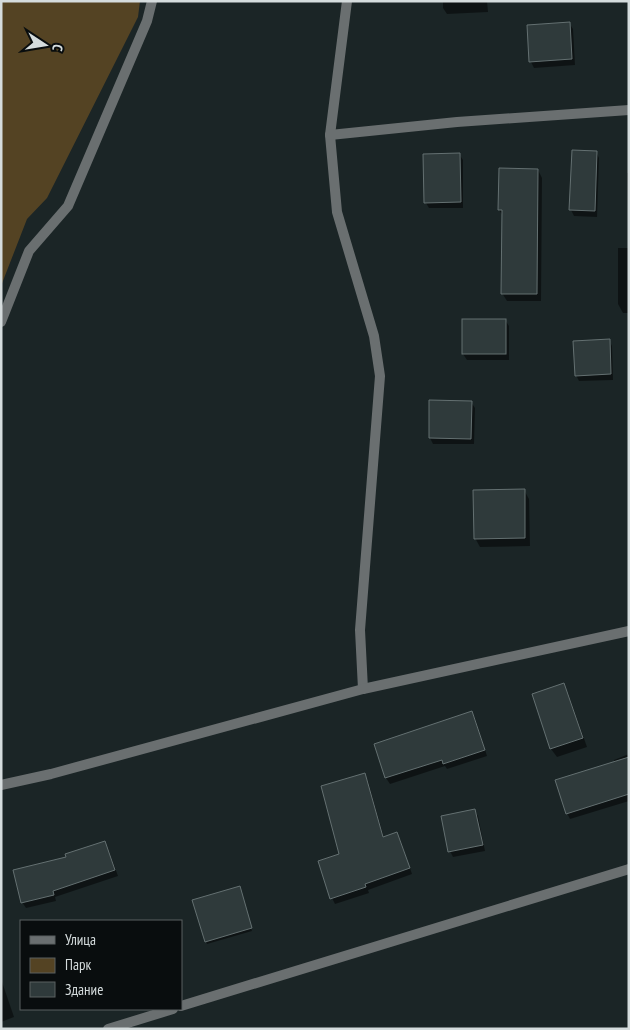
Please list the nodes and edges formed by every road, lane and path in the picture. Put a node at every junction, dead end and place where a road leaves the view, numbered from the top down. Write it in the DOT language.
graph roads {
  1 [pos="152,1"];
  2 [pos="347,1"];
  3 [pos="629,110"];
  4 [pos="330,135"];
  5 [pos="1,322"];
  6 [pos="629,631"];
  7 [pos="363,689"];
  8 [pos="1,785"];
  9 [pos="629,869"];
  10 [pos="182,1006"];
  11 [pos="170,1010"];
  12 [pos="108,1029"];
  1 -- 5 [label="street"];
  2 -- 4 [label="street"];
  3 -- 4 [label="street"];
  4 -- 7 [label="street"];
  6 -- 7 [label="street"];
  7 -- 8 [label="street"];
  9 -- 10 [label="street"];
  11 -- 12 [label="street"];
}
